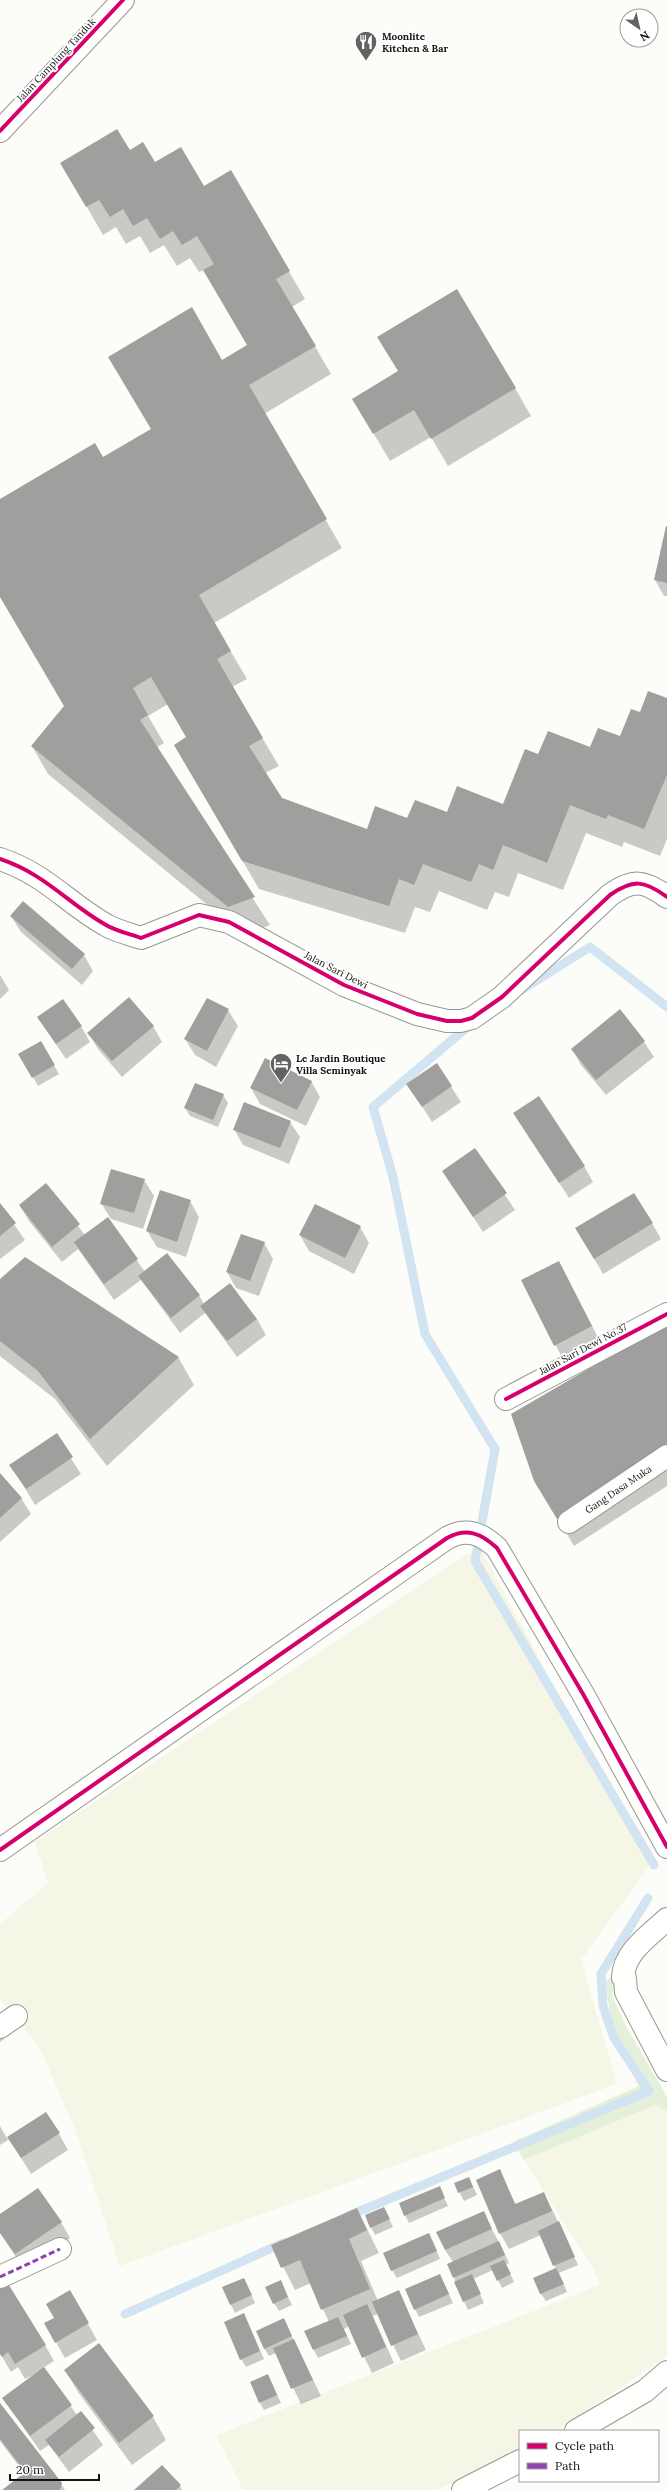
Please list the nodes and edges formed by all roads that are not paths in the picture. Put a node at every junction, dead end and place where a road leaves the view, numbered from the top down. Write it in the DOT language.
graph roads {
  1 [pos="123,0"];
  2 [pos="0,131"];
  3 [pos="0,859"];
  4 [pos="667,897"];
  5 [pos="667,1314"];
  6 [pos="506,1399"];
  7 [pos="667,1456"];
  8 [pos="569,1522"];
  9 [pos="667,1847"];
  10 [pos="0,1850"];
  11 [pos="667,1919"];
  12 [pos="667,2070"];
  13 [pos="60,2249"];
  14 [pos="0,2277"];
  15 [pos="667,2372"];
  16 [pos="578,2430"];
  17 [pos="519,2462"];
  18 [pos="463,2490"];
  1 -- 2 [label="street, Jalan Camplung Tanduk"];
  3 -- 4 [label="street, Jalan Sari Dewi"];
  5 -- 6 [label="street, Jalan Sari Dewi No.37"];
  7 -- 8 [label="street, Gang Dasa Muka"];
  9 -- 10 [label="street"];
  11 -- 12 [label="street"];
  13 -- 14 [label="street"];
  15 -- 16 [label="street"];
  17 -- 18 [label="street"];
}
